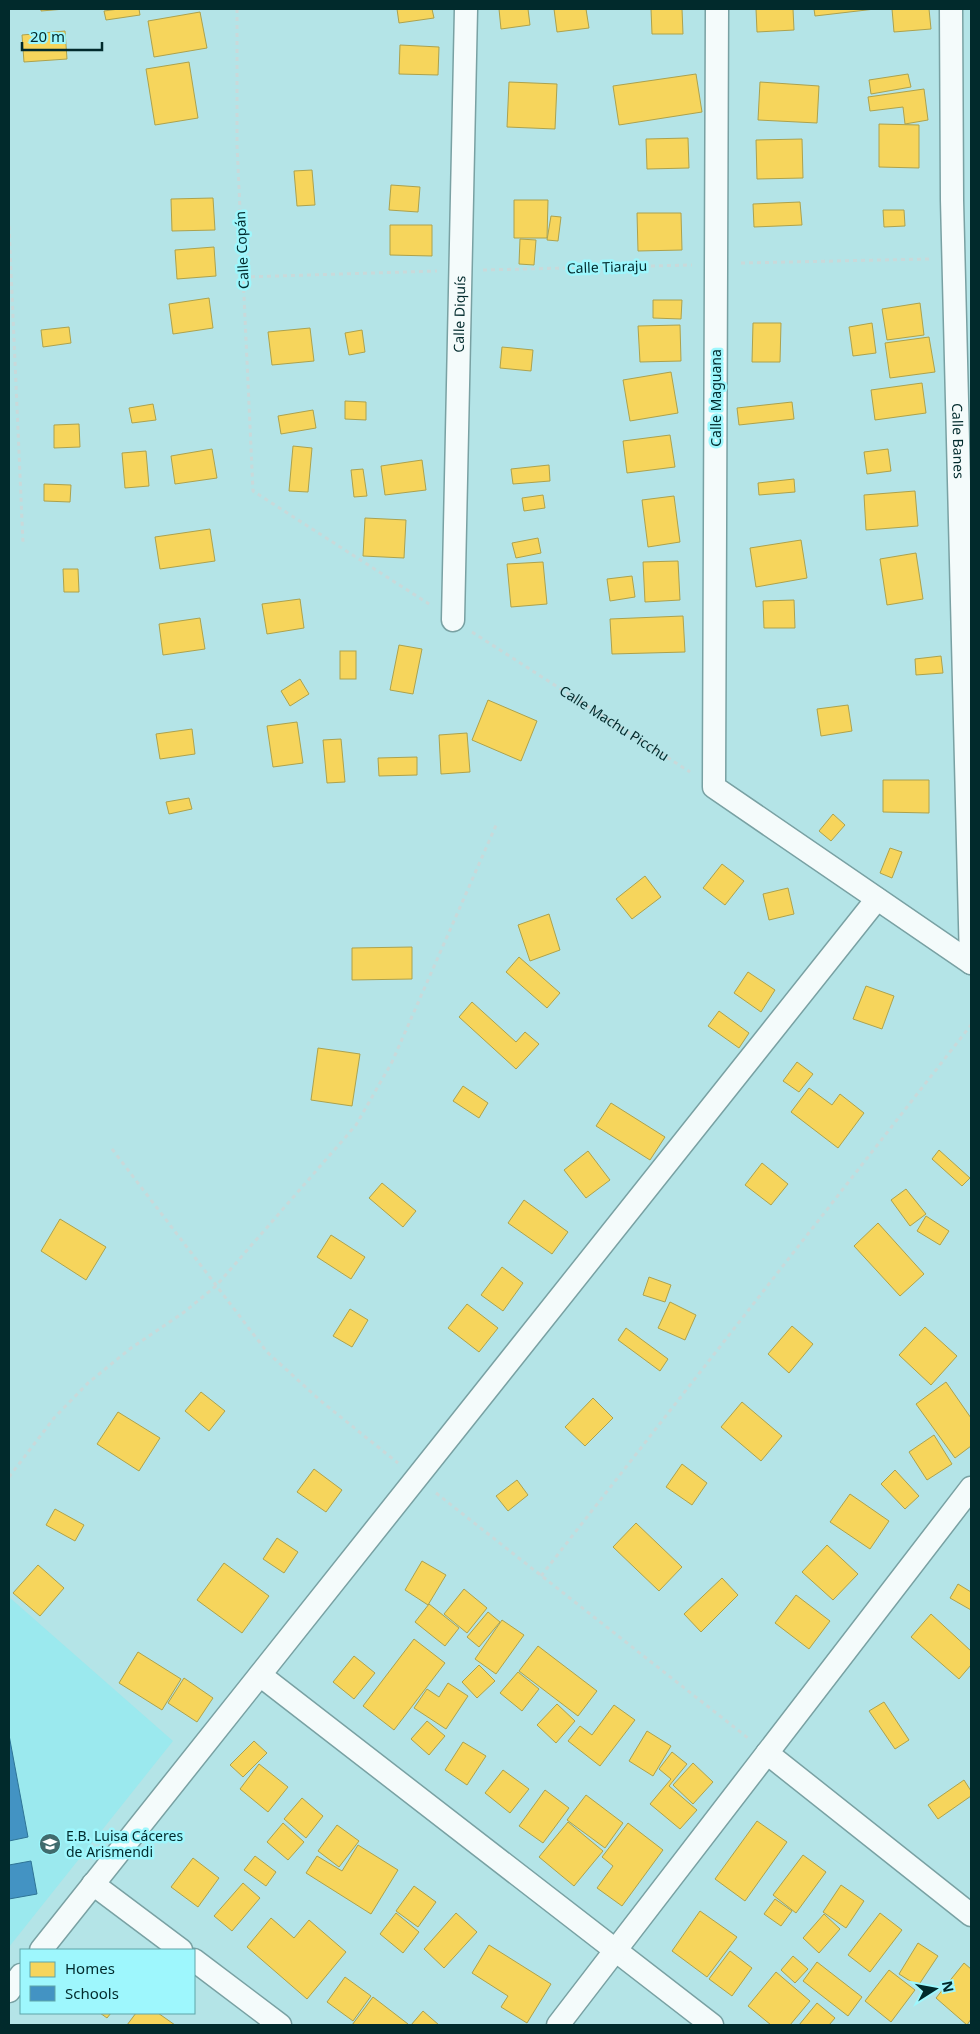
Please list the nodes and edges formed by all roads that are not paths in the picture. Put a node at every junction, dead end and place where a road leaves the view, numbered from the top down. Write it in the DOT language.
graph roads {
  1 [pos="466,9"];
  2 [pos="717,9"];
  3 [pos="951,9"];
  4 [pos="453,620"];
  5 [pos="877,899"];
  6 [pos="971,963"];
  7 [pos="971,1488"];
  8 [pos="260,1675"];
  9 [pos="767,1753"];
  10 [pos="93,1884"];
  11 [pos="971,1916"];
  12 [pos="42,1949"];
  13 [pos="180,1949"];
  14 [pos="615,1951"];
  15 [pos="195,1961"];
  16 [pos="20,1976"];
  17 [pos="9,1990"];
  18 [pos="280,2025"];
  19 [pos="558,2025"];
  20 [pos="712,2025"];
  1 -- 4 [label="street, Calle Diquís"];
  2 -- 5 [label="street, Calle Maguana"];
  3 -- 6 [label="street, Calle Banes"];
  5 -- 6 [label="street"];
  5 -- 8 [label="street"];
  7 -- 9 [label="street"];
  8 -- 10 [label="street"];
  8 -- 14 [label="street"];
  9 -- 11 [label="street"];
  9 -- 14 [label="street"];
  10 -- 12 [label="street"];
  10 -- 13 [label="street"];
  14 -- 19 [label="street"];
  14 -- 20 [label="street"];
  15 -- 18 [label="street"];
  16 -- 17 [label="street"];
}
